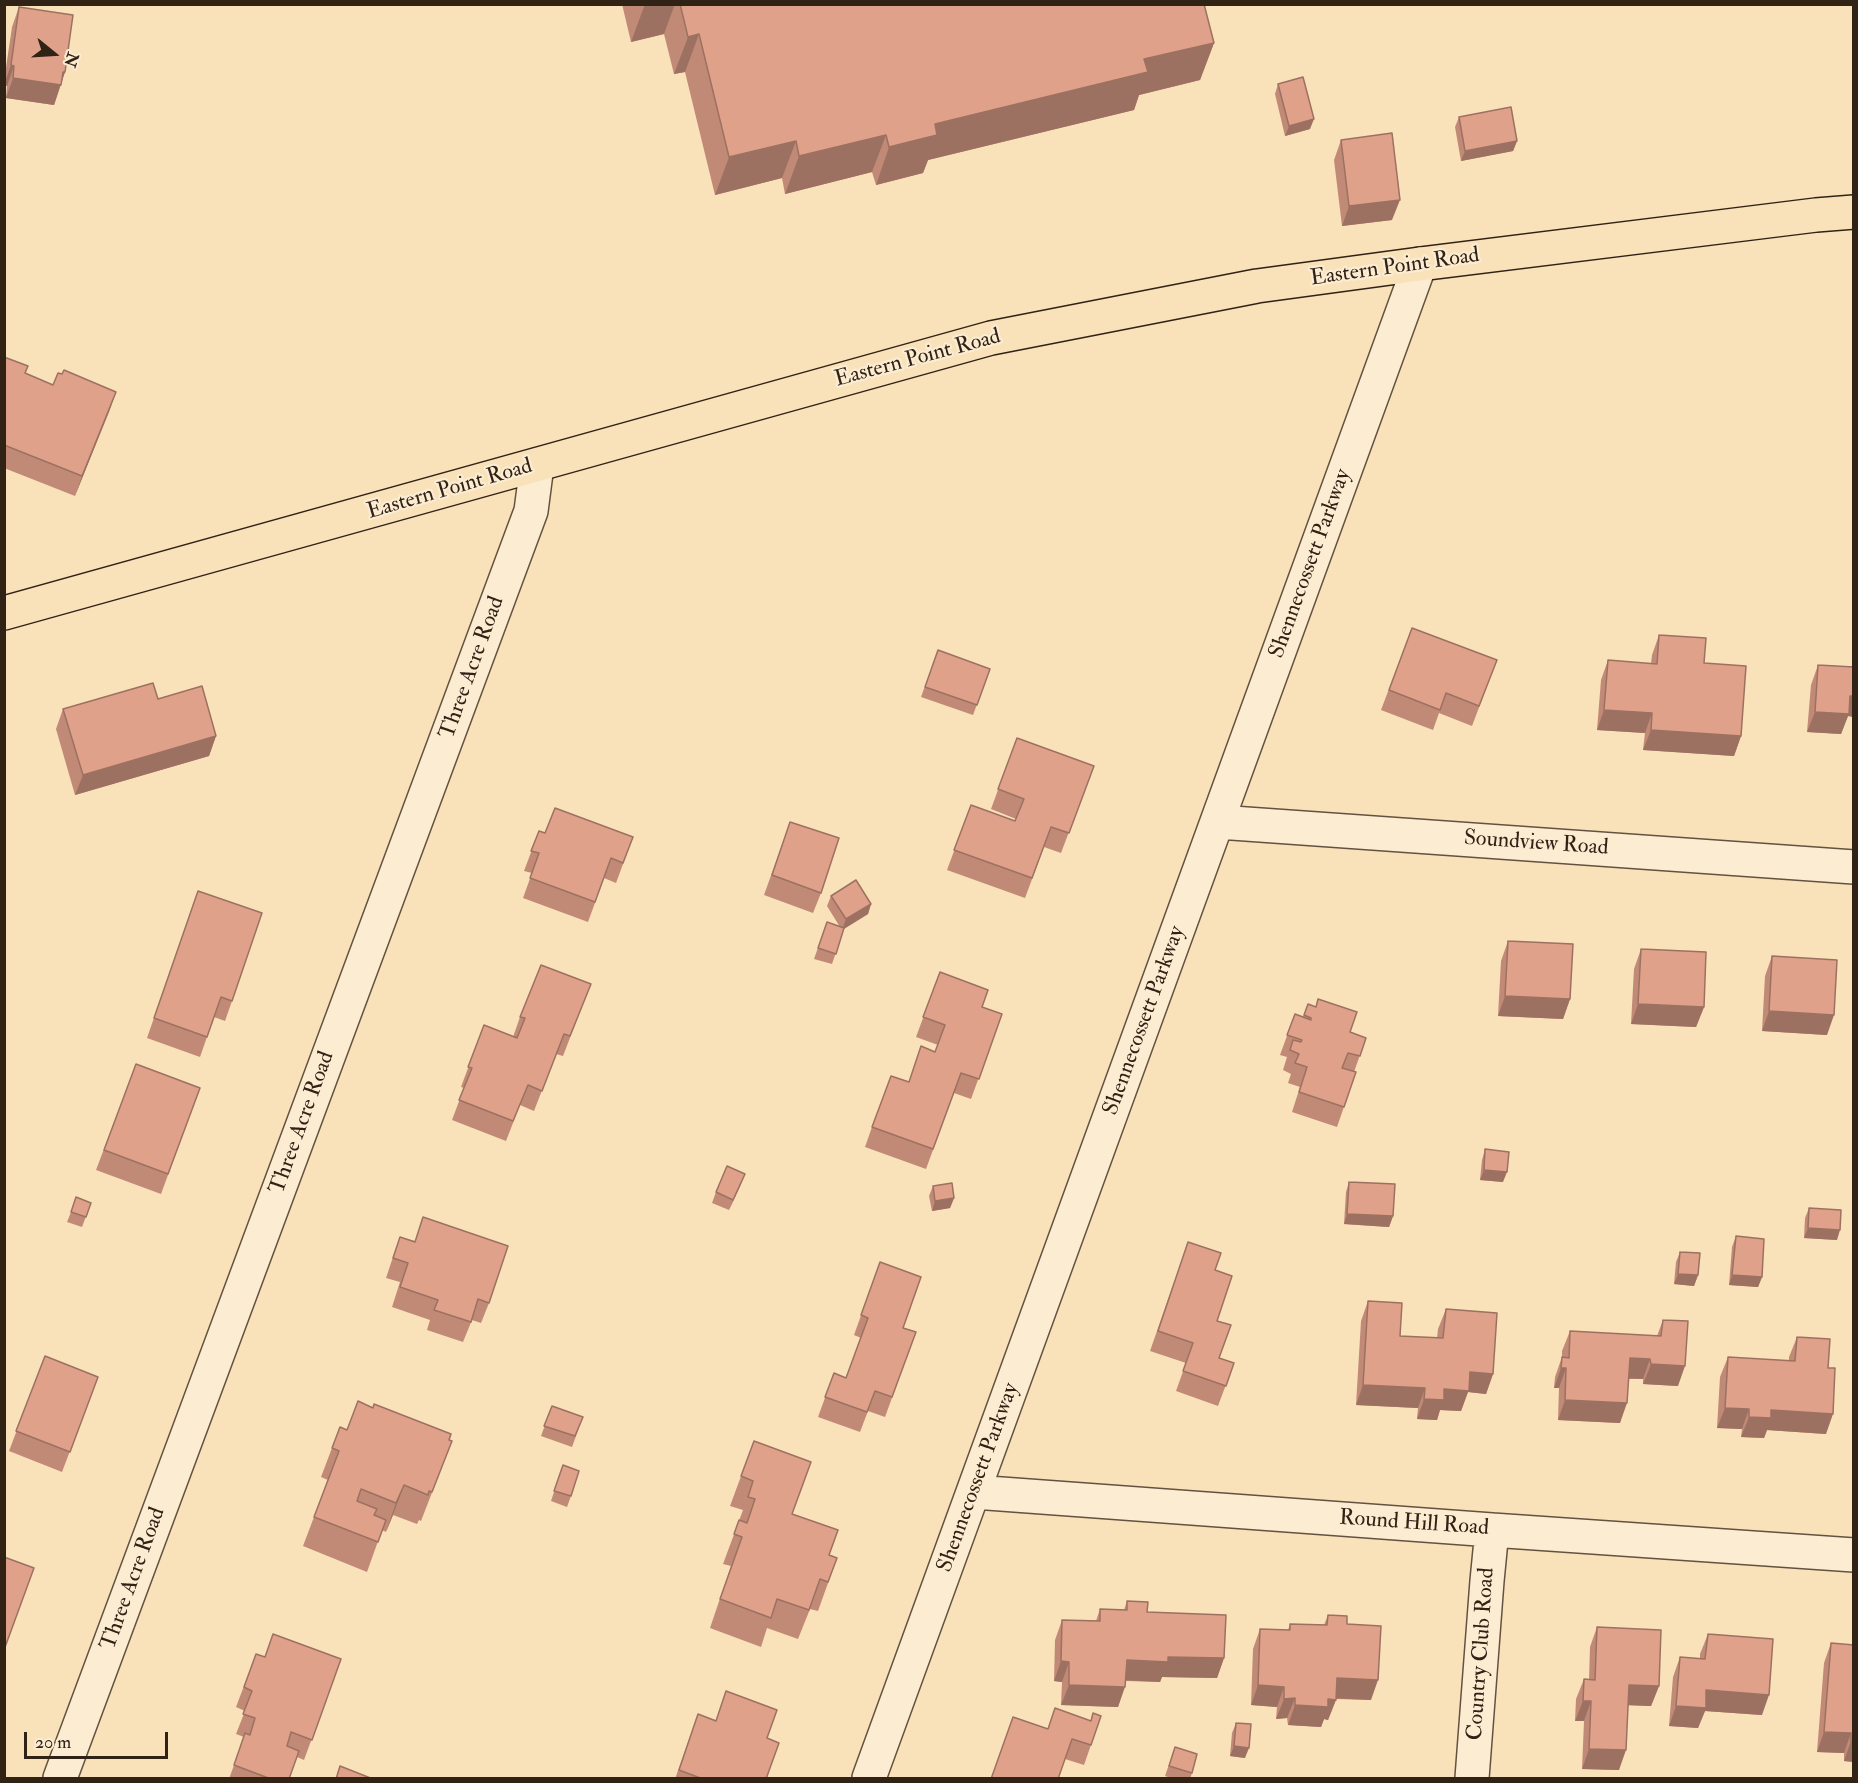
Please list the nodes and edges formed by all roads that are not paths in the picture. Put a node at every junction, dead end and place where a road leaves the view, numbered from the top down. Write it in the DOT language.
graph roads {
  1 [pos="1854,212"];
  2 [pos="1420,264"];
  3 [pos="537,465"];
  4 [pos="4,613"];
  5 [pos="1218,822"];
  6 [pos="1854,867"];
  7 [pos="974,1492"];
  8 [pos="1492,1530"];
  9 [pos="1854,1554"];
  10 [pos="60,1779"];
  11 [pos="869,1779"];
  12 [pos="1472,1779"];
  1 -- 2 [label="main road, Eastern Point Road"];
  2 -- 3 [label="main road, Eastern Point Road"];
  2 -- 5 [label="street, Shennecossett Parkway"];
  3 -- 4 [label="main road, Eastern Point Road"];
  3 -- 10 [label="street, Three Acre Road"];
  5 -- 6 [label="street, Soundview Road"];
  5 -- 7 [label="street, Shennecossett Parkway"];
  7 -- 8 [label="street, Round Hill Road"];
  7 -- 11 [label="street, Shennecossett Parkway"];
  8 -- 9 [label="street, Round Hill Road"];
  8 -- 12 [label="street, Country Club Road"];
}
